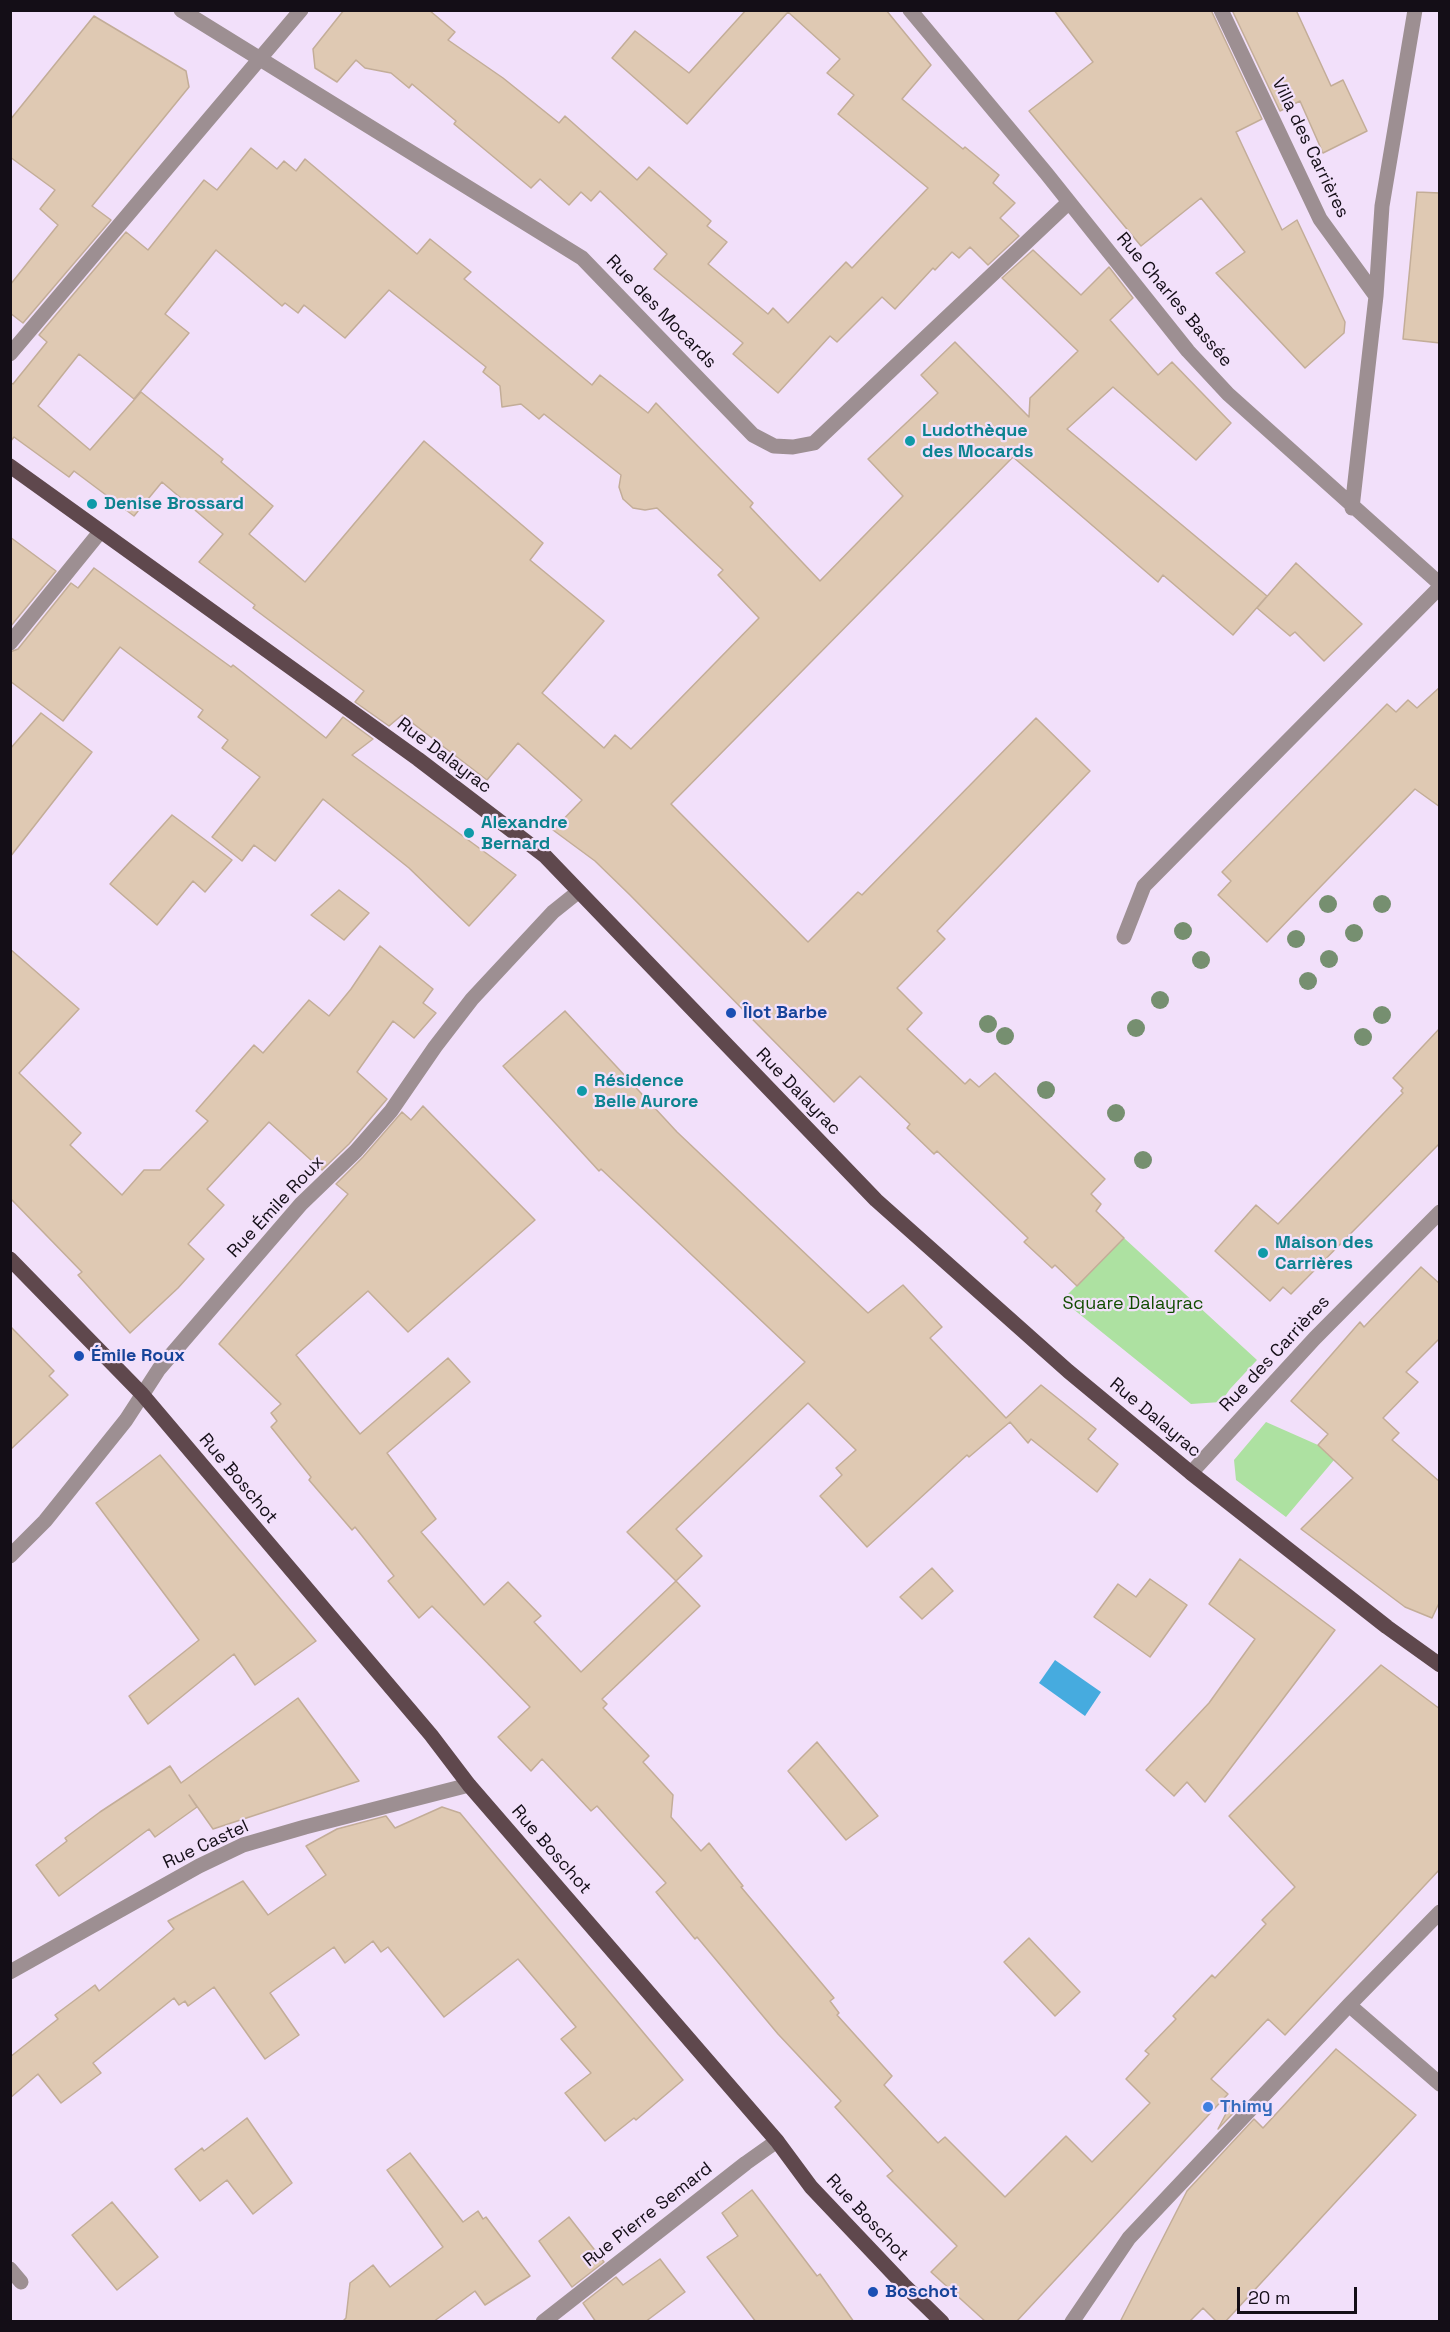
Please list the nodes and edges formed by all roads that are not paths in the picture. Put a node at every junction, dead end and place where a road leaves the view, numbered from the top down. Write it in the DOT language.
graph roads {
  1 [pos="180,10"];
  2 [pos="301,10"];
  3 [pos="910,10"];
  4 [pos="1221,10"];
  5 [pos="1415,10"];
  6 [pos="260,58"];
  7 [pos="1068,203"];
  8 [pos="1376,296"];
  9 [pos="10,354"];
  10 [pos="10,466"];
  11 [pos="1352,508"];
  12 [pos="100,532"];
  13 [pos="1440,586"];
  14 [pos="10,643"];
  15 [pos="578,892"];
  16 [pos="1124,937"];
  17 [pos="1440,1212"];
  18 [pos="10,1259"];
  19 [pos="142,1394"];
  20 [pos="1191,1473"];
  21 [pos="10,1556"];
  22 [pos="1440,1665"];
  23 [pos="470,1785"];
  24 [pos="1440,1912"];
  25 [pos="10,1972"];
  26 [pos="1349,2005"];
  27 [pos="1440,2084"];
  28 [pos="777,2142"];
  29 [pos="10,2270"];
  30 [pos="21,2282"];
  31 [pos="543,2322"];
  32 [pos="942,2322"];
  33 [pos="1072,2322"];
  1 -- 6 [label="street, Rue des Mocards"];
  2 -- 6 [label="street"];
  3 -- 7 [label="street, Rue Charles Bassée"];
  4 -- 8 [label="street, Villa des Carrières"];
  5 -- 8 [label="street"];
  6 -- 7 [label="street, Rue des Mocards"];
  6 -- 9 [label="street"];
  7 -- 11 [label="street, Rue Charles Bassée"];
  8 -- 11 [label="street"];
  10 -- 12 [label="main road, Rue Dalayrac"];
  11 -- 13 [label="street, Rue Charles Bassée"];
  12 -- 14 [label="street"];
  12 -- 15 [label="main road, Rue Dalayrac"];
  13 -- 16 [label="street"];
  15 -- 19 [label="street, Rue Émile Roux"];
  15 -- 20 [label="main road, Rue Dalayrac"];
  17 -- 20 [label="street, Rue des Carrières"];
  18 -- 19 [label="main road, Rue Boschot"];
  19 -- 21 [label="street, Rue Émile Roux"];
  19 -- 23 [label="main road, Rue Boschot"];
  20 -- 22 [label="main road, Rue Dalayrac"];
  23 -- 25 [label="street, Rue Castel"];
  23 -- 28 [label="main road, Rue Boschot"];
  24 -- 26 [label="street"];
  26 -- 27 [label="street"];
  26 -- 33 [label="street"];
  28 -- 31 [label="street, Rue Pierre Semard"];
  28 -- 32 [label="main road, Rue Boschot"];
  29 -- 30 [label="street"];
}
